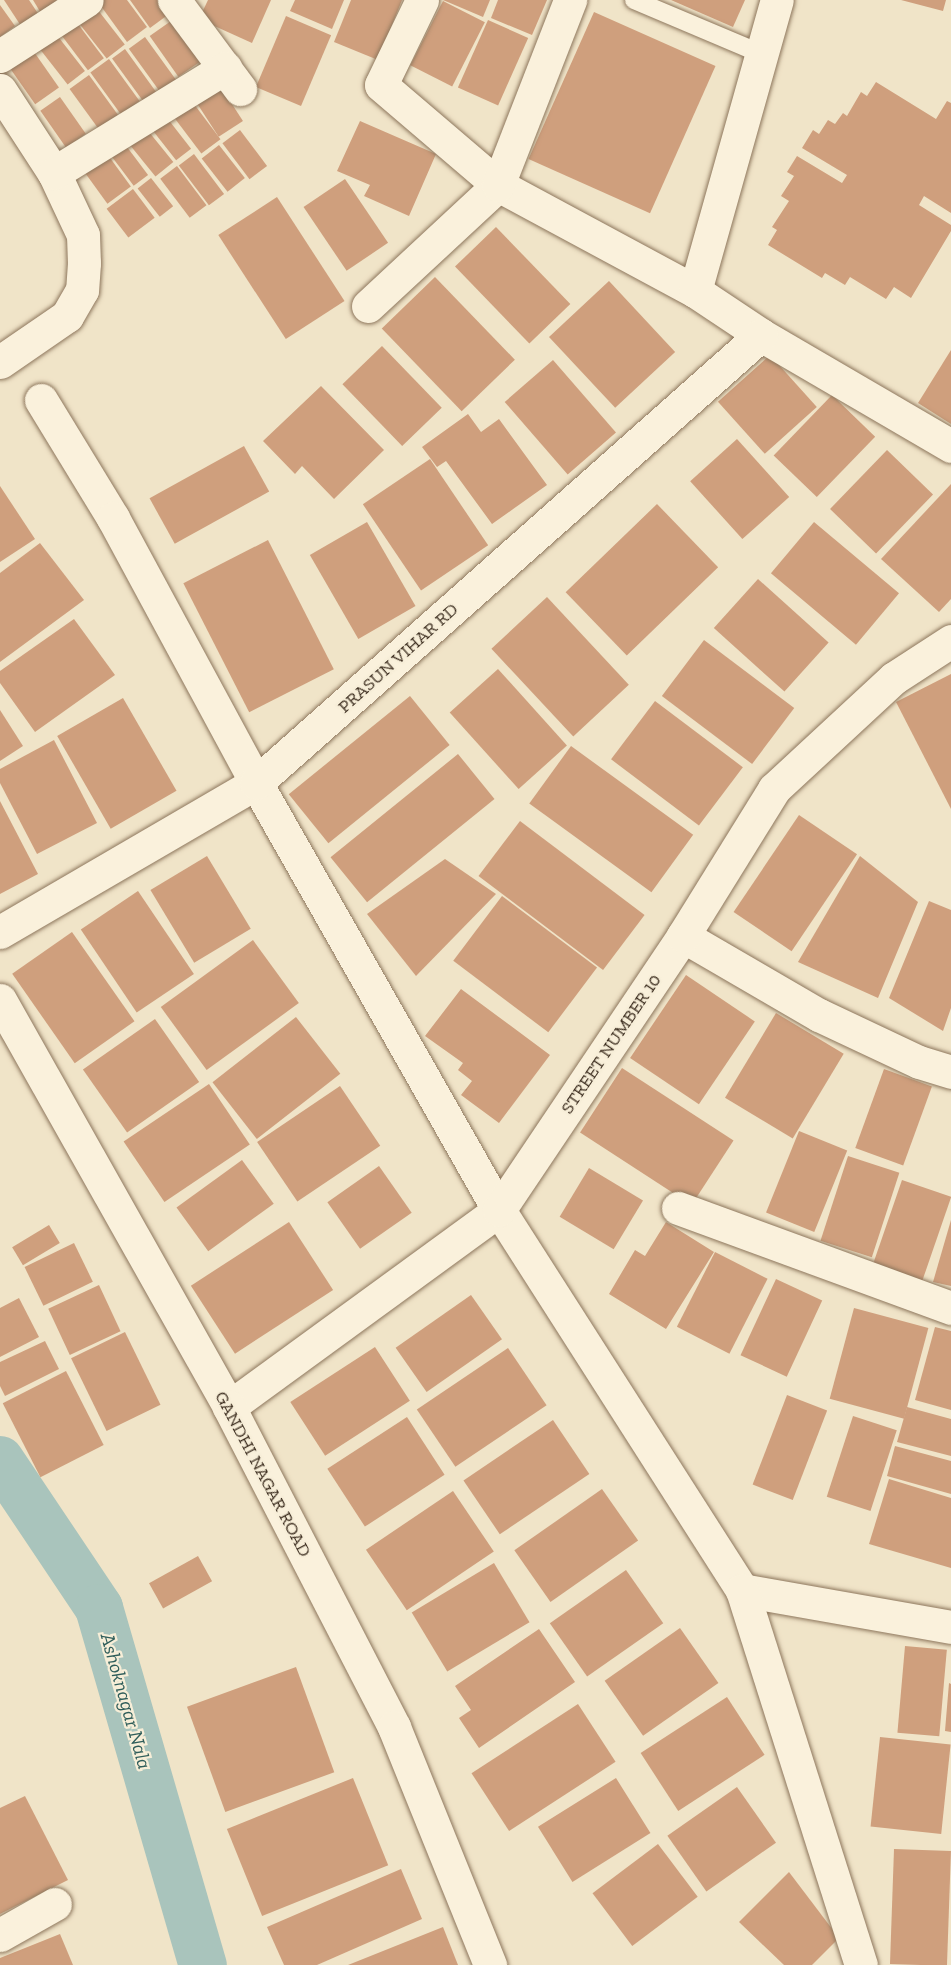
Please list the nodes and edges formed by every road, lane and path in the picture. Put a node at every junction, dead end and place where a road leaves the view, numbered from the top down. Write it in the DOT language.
graph roads {
  1 [pos="87,0"];
  2 [pos="174,0"];
  3 [pos="422,0"];
  4 [pos="570,0"];
  5 [pos="634,0"];
  6 [pos="777,0"];
  7 [pos="764,55"];
  8 [pos="0,56"];
  9 [pos="0,90"];
  10 [pos="54,173"];
  11 [pos="498,185"];
  12 [pos="695,291"];
  13 [pos="368,306"];
  14 [pos="760,335"];
  15 [pos="0,362"];
  16 [pos="41,399"];
  17 [pos="951,446"];
  18 [pos="951,640"];
  19 [pos="256,783"];
  20 [pos="0,932"];
  21 [pos="683,936"];
  22 [pos="0,1000"];
  23 [pos="951,1072"];
  24 [pos="678,1208"];
  25 [pos="499,1210"];
  26 [pos="951,1308"];
  27 [pos="229,1407"];
  28 [pos="742,1590"];
  29 [pos="951,1627"];
  30 [pos="55,1904"];
  31 [pos="0,1935"];
  32 [pos="490,1965"];
  33 [pos="861,1965"];
  1 -- 8 [label="street"];
  2 -- 10 [label="street"];
  3 -- 11 [label="street"];
  4 -- 11 [label="street"];
  5 -- 7 [label="lane"];
  6 -- 7 [label="street"];
  7 -- 12 [label="street"];
  9 -- 10 [label="street"];
  10 -- 15 [label="street"];
  11 -- 12 [label="street"];
  11 -- 13 [label="street"];
  12 -- 14 [label="street"];
  14 -- 17 [label="street"];
  14 -- 19 [label="street, PRASUN VIHAR RD"];
  16 -- 19 [label="street"];
  18 -- 21 [label="street, STREET NUMBER 10"];
  19 -- 20 [label="street, PRASUN VIHAR RD"];
  19 -- 25 [label="street"];
  21 -- 23 [label="street"];
  21 -- 25 [label="street, STREET NUMBER 10"];
  22 -- 27 [label="street, GANDHI NAGAR ROAD"];
  24 -- 26 [label="street"];
  25 -- 27 [label="street, STREET NUMBER 10"];
  25 -- 28 [label="street"];
  27 -- 32 [label="street, GANDHI NAGAR ROAD"];
  28 -- 29 [label="street"];
  28 -- 33 [label="street"];
  30 -- 31 [label="street"];
}
